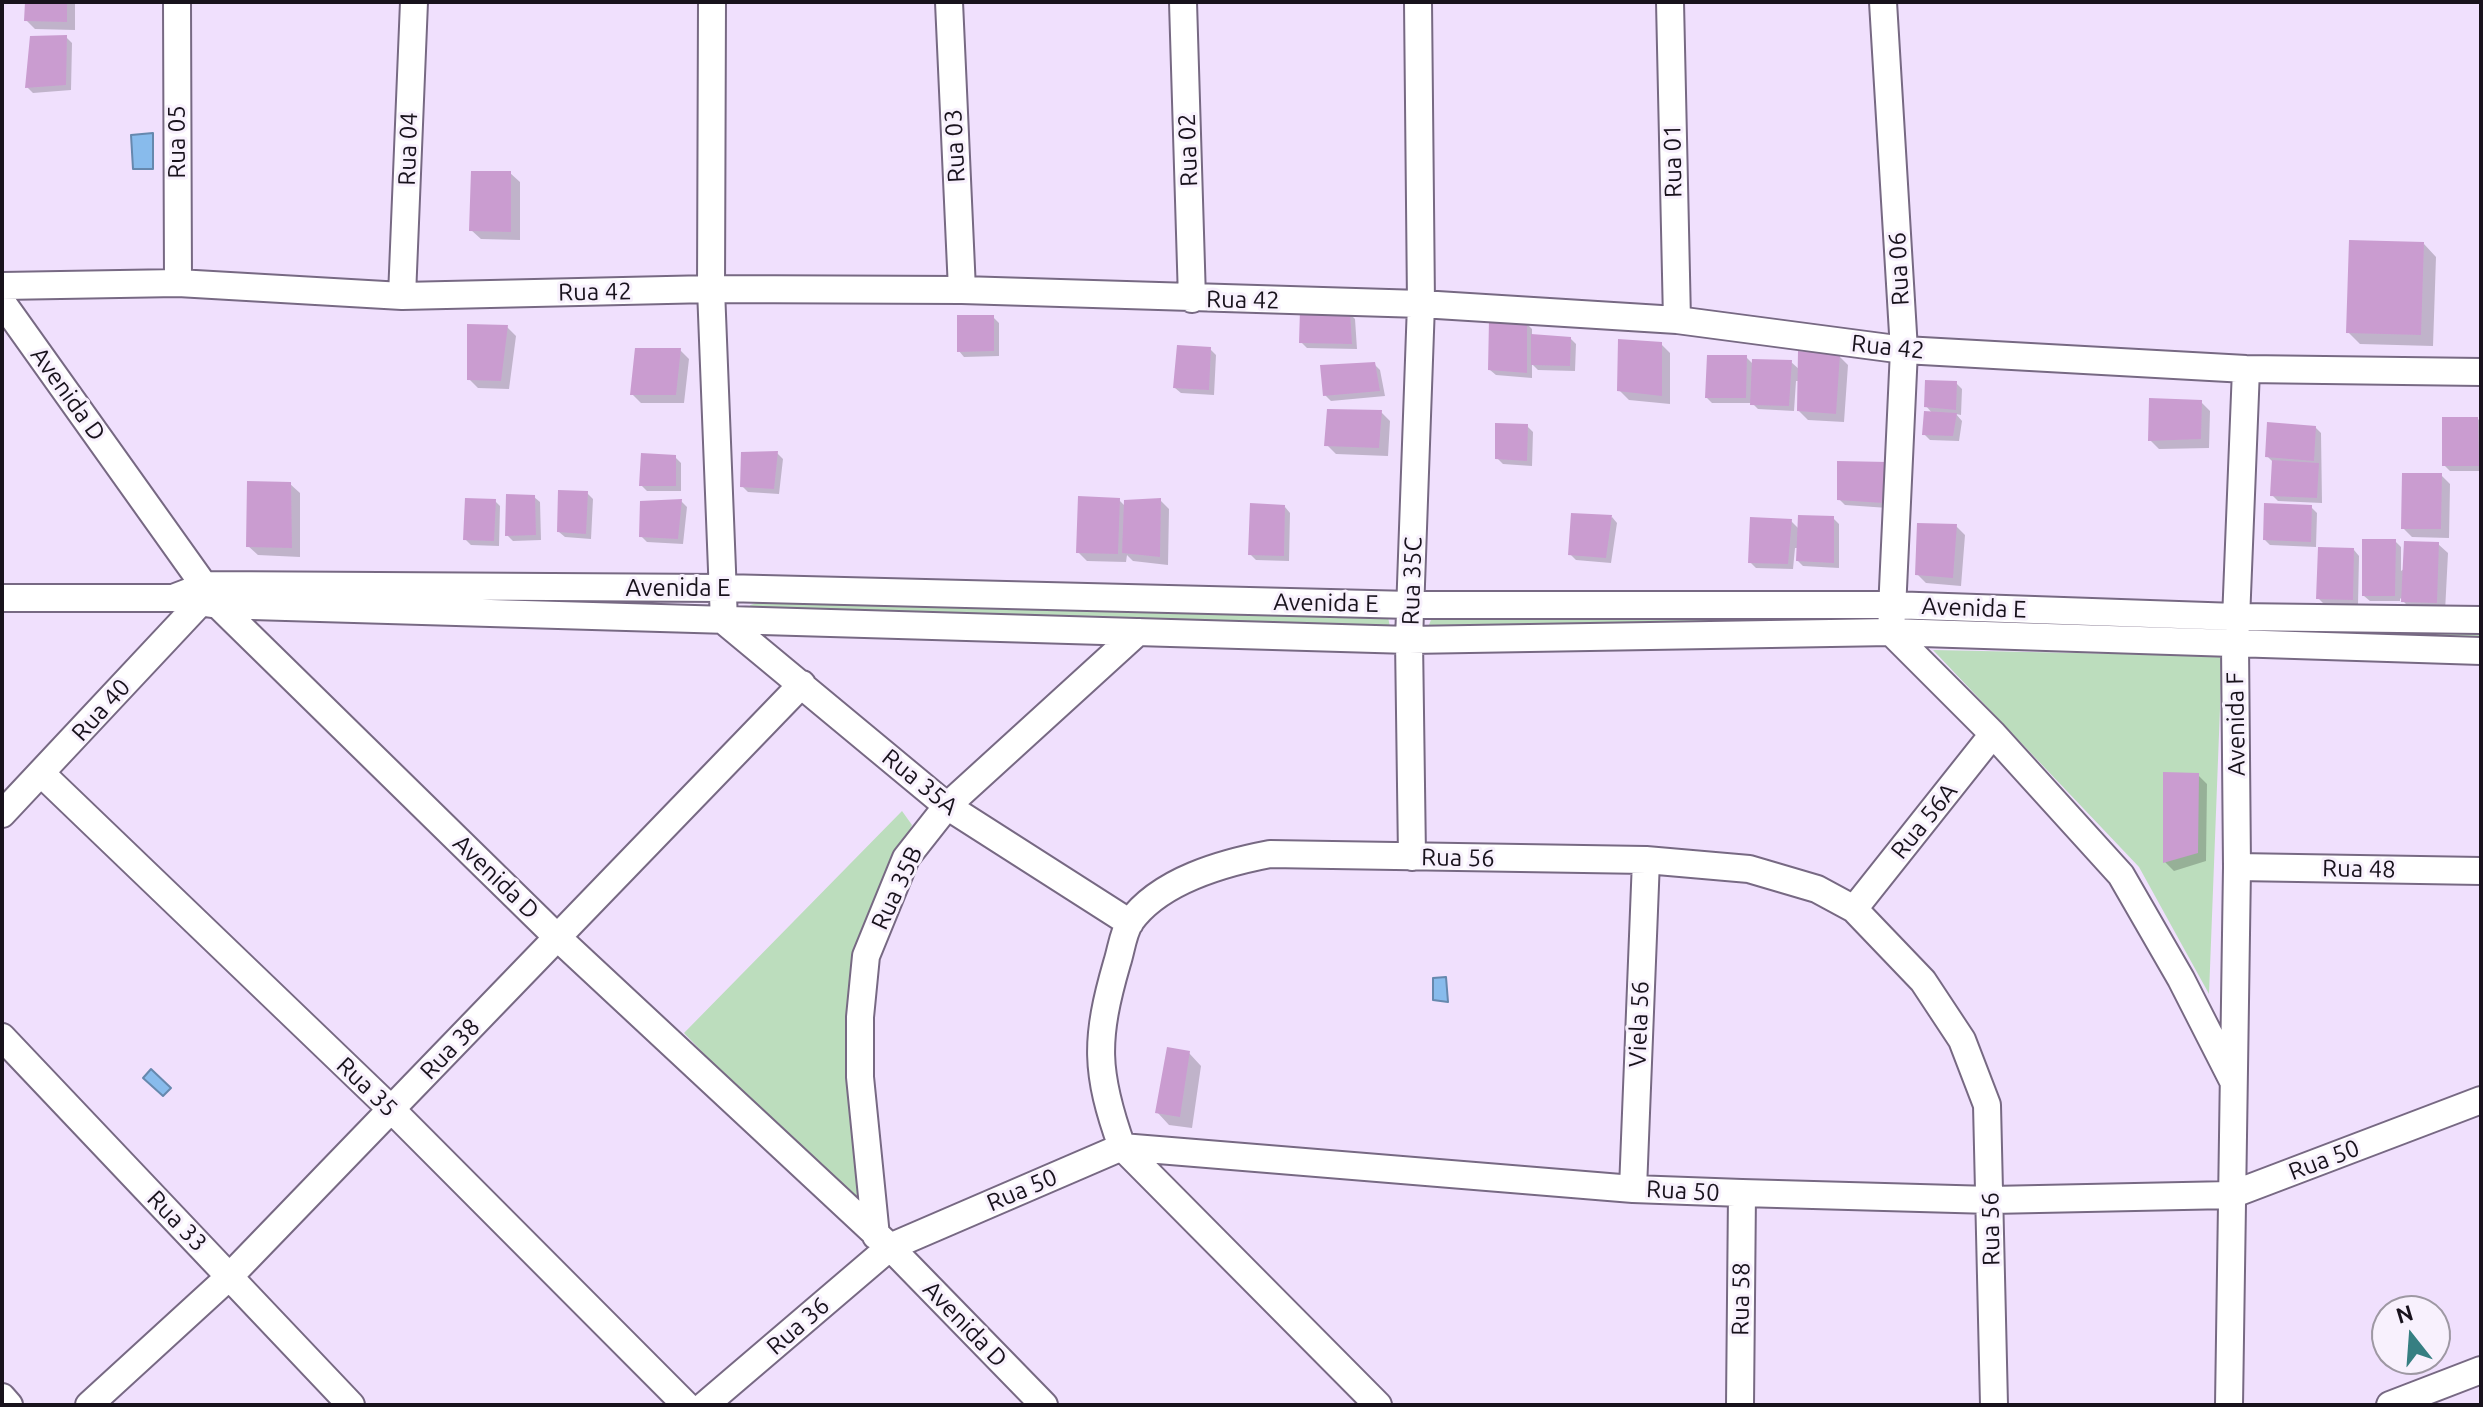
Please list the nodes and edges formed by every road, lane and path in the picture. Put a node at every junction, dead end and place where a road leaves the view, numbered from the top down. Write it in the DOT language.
graph roads {
  1 [pos="177,2"];
  2 [pos="414,2"];
  3 [pos="712,2"];
  4 [pos="949,2"];
  5 [pos="1183,2"];
  6 [pos="1418,2"];
  7 [pos="1670,2"];
  8 [pos="1883,2"];
  9 [pos="178,283"];
  10 [pos="2,286"];
  11 [pos="711,289"];
  12 [pos="962,290"];
  13 [pos="402,296"];
  14 [pos="1192,299"];
  15 [pos="2,302"];
  16 [pos="1421,304"];
  17 [pos="1677,320"];
  18 [pos="1904,350"];
  19 [pos="2246,369"];
  20 [pos="2481,372"];
  21 [pos="723,588"];
  22 [pos="2,598"];
  23 [pos="199,598"];
  24 [pos="385,599"];
  25 [pos="1411,605"];
  26 [pos="1890,605"];
  27 [pos="2236,617"];
  28 [pos="2481,620"];
  29 [pos="724,621"];
  30 [pos="1138,632"];
  31 [pos="1891,632"];
  32 [pos="1409,640"];
  33 [pos="2235,645"];
  34 [pos="2481,651"];
  35 [pos="802,684"];
  36 [pos="1993,734"];
  37 [pos="42,774"];
  38 [pos="947,806"];
  39 [pos="2,814"];
  40 [pos="1412,857"];
  41 [pos="1646,860"];
  42 [pos="2237,867"];
  43 [pos="2481,871"];
  44 [pos="1854,909"];
  45 [pos="1130,923"];
  46 [pos="557,937"];
  47 [pos="2,1037"];
  48 [pos="2232,1079"];
  49 [pos="2481,1100"];
  50 [pos="392,1110"];
  51 [pos="1122,1147"];
  52 [pos="1633,1189"];
  53 [pos="1742,1193"];
  54 [pos="2231,1195"];
  55 [pos="1991,1200"];
  56 [pos="883,1241"];
  57 [pos="230,1276"];
  58 [pos="2481,1370"];
  59 [pos="2,1397"];
  60 [pos="9,1405"];
  61 [pos="89,1405"];
  62 [pos="351,1405"];
  63 [pos="686,1405"];
  64 [pos="705,1405"];
  65 [pos="1044,1405"];
  66 [pos="1378,1405"];
  67 [pos="1740,1405"];
  68 [pos="1994,1405"];
  69 [pos="2229,1405"];
  70 [pos="2390,1405"];
  1 -- 9 [label="street, Rua 05"];
  2 -- 13 [label="street, Rua 04"];
  3 -- 11 [label="street"];
  4 -- 12 [label="street, Rua 03"];
  5 -- 14 [label="street, Rua 02"];
  6 -- 16 [label="street, Rua 35C"];
  7 -- 17 [label="street, Rua 01"];
  8 -- 18 [label="street, Rua 06"];
  9 -- 10 [label="street, Rua 42"];
  9 -- 13 [label="street, Rua 42"];
  11 -- 12 [label="street, Rua 42"];
  11 -- 13 [label="street, Rua 42"];
  11 -- 21 [label="street"];
  12 -- 14 [label="street, Rua 42"];
  14 -- 16 [label="street, Rua 42"];
  15 -- 23 [label="street, Avenida D"];
  16 -- 17 [label="street, Rua 42"];
  16 -- 25 [label="street, Rua 35C"];
  17 -- 18 [label="street, Rua 42"];
  18 -- 19 [label="street, Rua 42"];
  18 -- 26 [label="street, Rua 06"];
  19 -- 20 [label="street, Rua 42"];
  19 -- 27 [label="street, Avenida F"];
  21 -- 24 [label="street, Avenida E"];
  21 -- 25 [label="street, Avenida E"];
  21 -- 29 [label="street"];
  22 -- 23 [label="street, Avenida E"];
  23 -- 24 [label="street, Avenida E"];
  23 -- 37 [label="street, Rua 40"];
  23 -- 46 [label="street, Avenida D"];
  24 -- 29 [label="street, Avenida E"];
  25 -- 26 [label="street, Avenida E"];
  25 -- 32 [label="street, Rua 35C"];
  26 -- 27 [label="street, Avenida E"];
  26 -- 31 [label="street, Rua 06"];
  27 -- 28 [label="street, Avenida E"];
  27 -- 33 [label="street, Avenida F"];
  29 -- 30 [label="street, Avenida E"];
  29 -- 35 [label="street, Rua 35A"];
  30 -- 32 [label="street, Avenida E"];
  30 -- 38 [label="street, Rua 35B"];
  31 -- 32 [label="street, Avenida E"];
  31 -- 33 [label="street, Avenida E"];
  31 -- 36 [label="street, Avenida F"];
  32 -- 40 [label="street, Rua 35C"];
  33 -- 34 [label="street, Avenida E"];
  33 -- 42 [label="street, Avenida F"];
  35 -- 38 [label="street, Rua 35A"];
  35 -- 46 [label="street, Rua 38"];
  36 -- 44 [label="street, Rua 56A"];
  36 -- 48 [label="street, Avenida F"];
  37 -- 39 [label="street, Rua 40"];
  37 -- 50 [label="street, Rua 35"];
  38 -- 45 [label="street, Rua 35A"];
  38 -- 56 [label="street, Rua 35B"];
  40 -- 41 [label="street, Rua 56"];
  40 -- 45 [label="street, Rua 56"];
  41 -- 44 [label="street, Rua 56"];
  41 -- 52 [label="street, Viela 56"];
  42 -- 43 [label="street, Rua 48"];
  42 -- 48 [label="street, Avenida F"];
  44 -- 55 [label="street, Rua 56"];
  45 -- 51 [label="street"];
  46 -- 50 [label="street, Rua 38"];
  46 -- 56 [label="street, Avenida D"];
  47 -- 57 [label="street, Rua 33"];
  48 -- 54 [label="street, Avenida F"];
  49 -- 54 [label="street, Rua 50"];
  50 -- 57 [label="street, Rua 38"];
  50 -- 63 [label="street, Rua 35"];
  51 -- 52 [label="street, Rua 50"];
  51 -- 56 [label="street, Rua 50"];
  51 -- 66 [label="street"];
  52 -- 53 [label="street, Rua 50"];
  53 -- 55 [label="street, Rua 50"];
  53 -- 67 [label="street, Rua 58"];
  54 -- 55 [label="street, Rua 50"];
  54 -- 69 [label="street, Avenida F"];
  55 -- 68 [label="street, Rua 56"];
  56 -- 64 [label="street, Rua 36"];
  56 -- 65 [label="street, Avenida D"];
  57 -- 61 [label="street, Rua 38"];
  57 -- 62 [label="street, Rua 33"];
  58 -- 70 [label="street"];
  59 -- 60 [label="street"];
}
